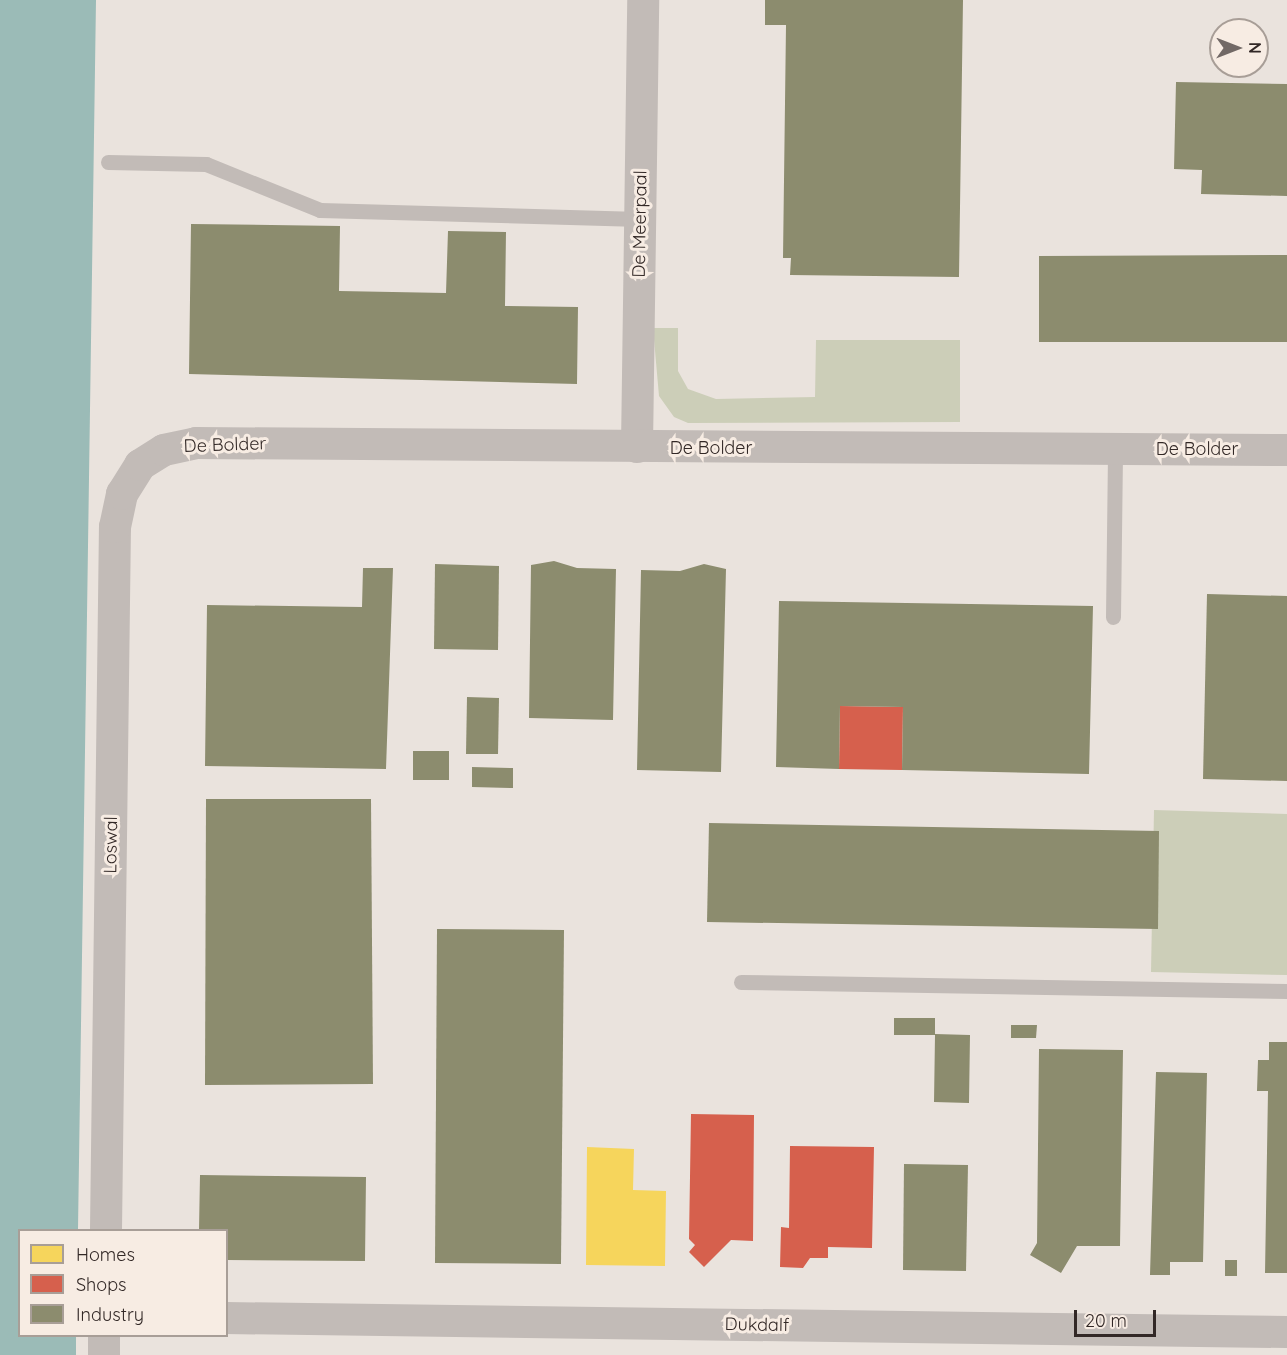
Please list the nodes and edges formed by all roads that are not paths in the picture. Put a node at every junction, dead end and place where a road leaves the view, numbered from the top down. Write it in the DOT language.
graph roads {
  1 [pos="643,0"];
  2 [pos="108,162"];
  3 [pos="640,219"];
  4 [pos="637,447"];
  5 [pos="1115,449"];
  6 [pos="1287,450"];
  7 [pos="140,465"];
  8 [pos="1113,617"];
  9 [pos="741,982"];
  10 [pos="1287,991"];
  11 [pos="106,1229"];
  12 [pos="228,1318"];
  13 [pos="1287,1332"];
  14 [pos="104,1337"];
  15 [pos="104,1355"];
  1 -- 3 [label="street, De Meerpaal"];
  2 -- 3 [label="lane"];
  3 -- 4 [label="street, De Meerpaal"];
  4 -- 5 [label="street, De Bolder"];
  4 -- 7 [label="street, De Bolder"];
  5 -- 6 [label="street, De Bolder"];
  5 -- 8 [label="lane"];
  7 -- 11 [label="street, Loswal"];
  9 -- 10 [label="lane"];
  12 -- 13 [label="street, Dukdalf"];
  14 -- 15 [label="street"];
}
